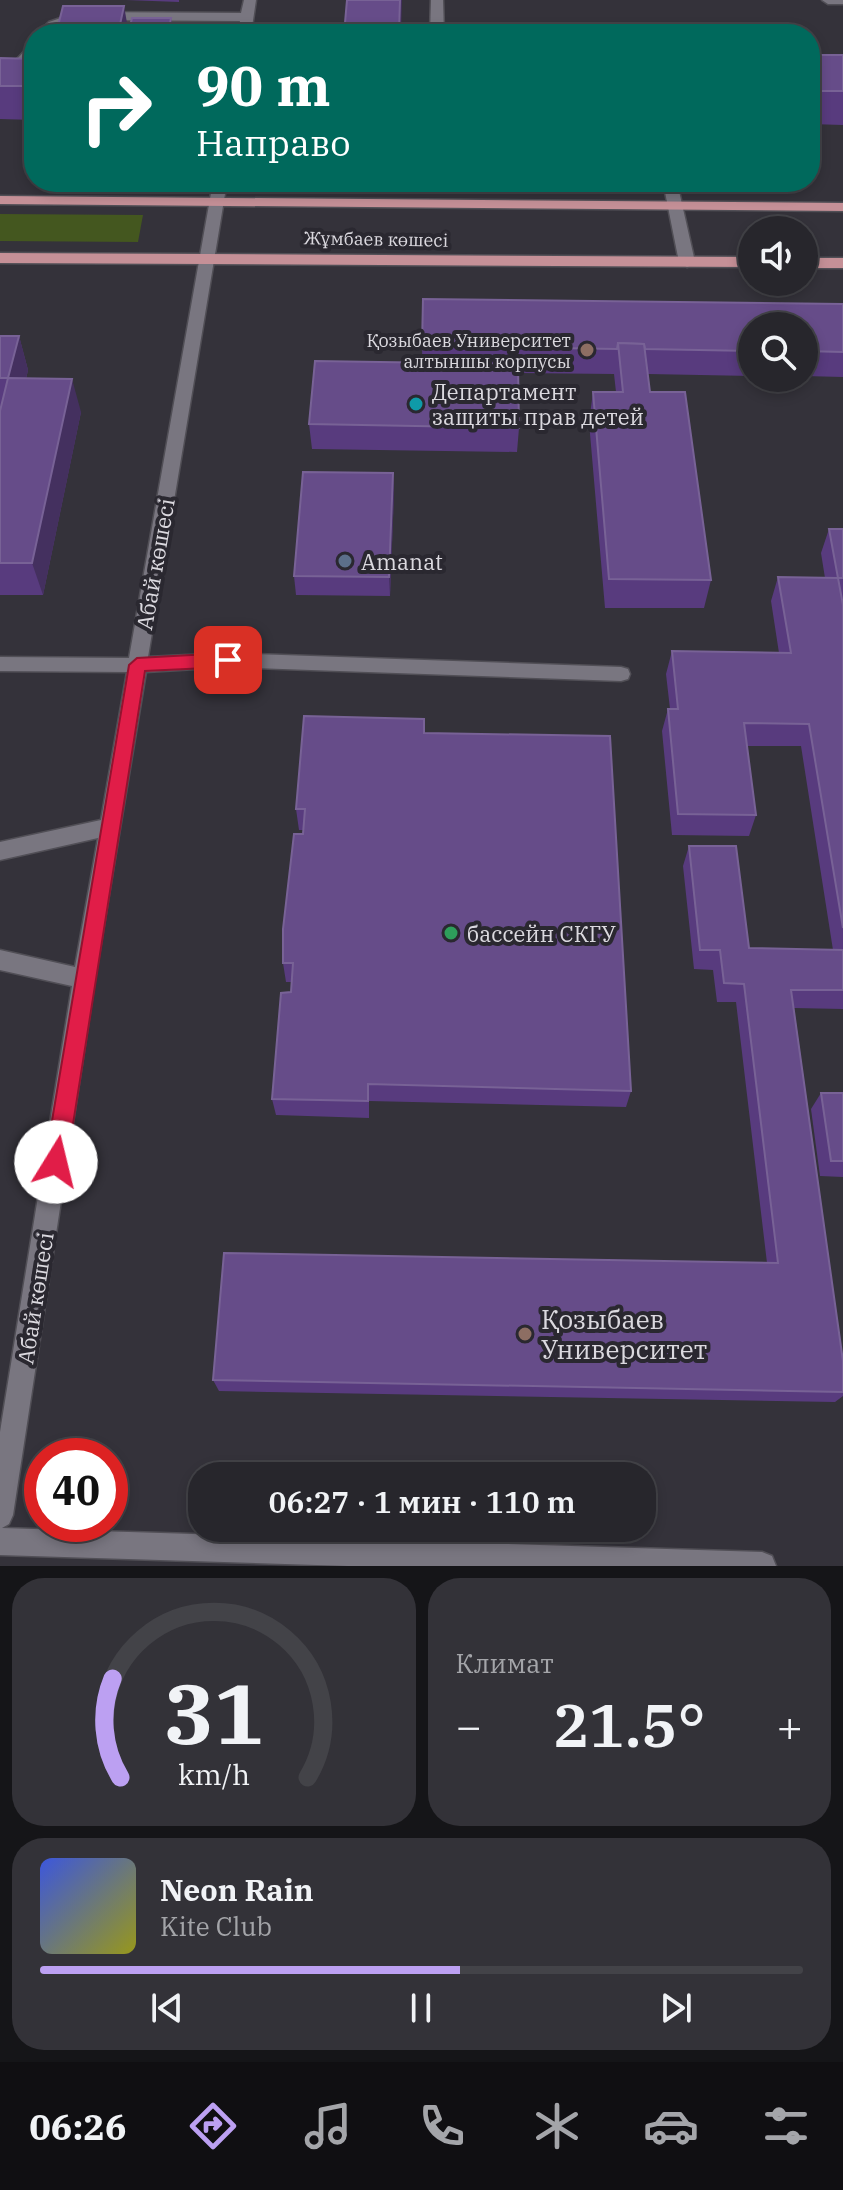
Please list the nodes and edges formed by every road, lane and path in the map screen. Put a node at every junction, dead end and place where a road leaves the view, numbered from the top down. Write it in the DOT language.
graph roads {
  1 [pos="96,0"];
  2 [pos="250,0"];
  3 [pos="437,0"];
  4 [pos="828,0"];
  5 [pos="843,0"];
  6 [pos="91,16"];
  7 [pos="247,17"];
  8 [pos="59,24"];
  9 [pos="246,24"];
  10 [pos="437,24"];
  11 [pos="24,62"];
  12 [pos="0,73"];
  13 [pos="218,192"];
  14 [pos="672,192"];
  15 [pos="0,200"];
  16 [pos="217,202"];
  17 [pos="675,205"];
  18 [pos="843,207"];
  19 [pos="0,258"];
  20 [pos="207,258"];
  21 [pos="687,262"];
  22 [pos="738,262"];
  23 [pos="818,263"];
  24 [pos="843,263"];
  25 [pos="0,664"];
  26 [pos="137,665"];
  27 [pos="621,674"];
  28 [pos="110,827"];
  29 [pos="0,851"];
  30 [pos="0,960"];
  31 [pos="84,979"];
  32 [pos="0,1515"];
  33 [pos="0,1541"];
  34 [pos="762,1566"];
  1 -- 6 [label="street"];
  2 -- 7 [label="street"];
  3 -- 10 [label="street"];
  4 -- 5 [label="street"];
  6 -- 7 [label="street"];
  6 -- 8 [label="street"];
  7 -- 9 [label="street"];
  11 -- 12 [label="street"];
  13 -- 16 [label="street, Абай көшесі"];
  14 -- 17 [label="street"];
  15 -- 16 [label="main road, Жұмбаев көшесі"];
  16 -- 17 [label="main road, Жұмбаев көшесі"];
  16 -- 20 [label="street, Абай көшесі"];
  17 -- 18 [label="main road, Жұмбаев көшесі"];
  17 -- 21 [label="street"];
  19 -- 20 [label="main road, Жұмбаев көшесі"];
  20 -- 21 [label="main road, Жұмбаев көшесі"];
  20 -- 26 [label="street, Абай көшесі"];
  21 -- 22 [label="main road, Жұмбаев көшесі"];
  23 -- 24 [label="main road"];
  25 -- 26 [label="street"];
  26 -- 27 [label="street"];
  26 -- 28 [label="street, Абай көшесі"];
  28 -- 29 [label="street"];
  28 -- 31 [label="street, Абай көшесі"];
  30 -- 31 [label="street"];
  31 -- 32 [label="street, Абай көшесі"];
  33 -- 34 [label="street"];
}
